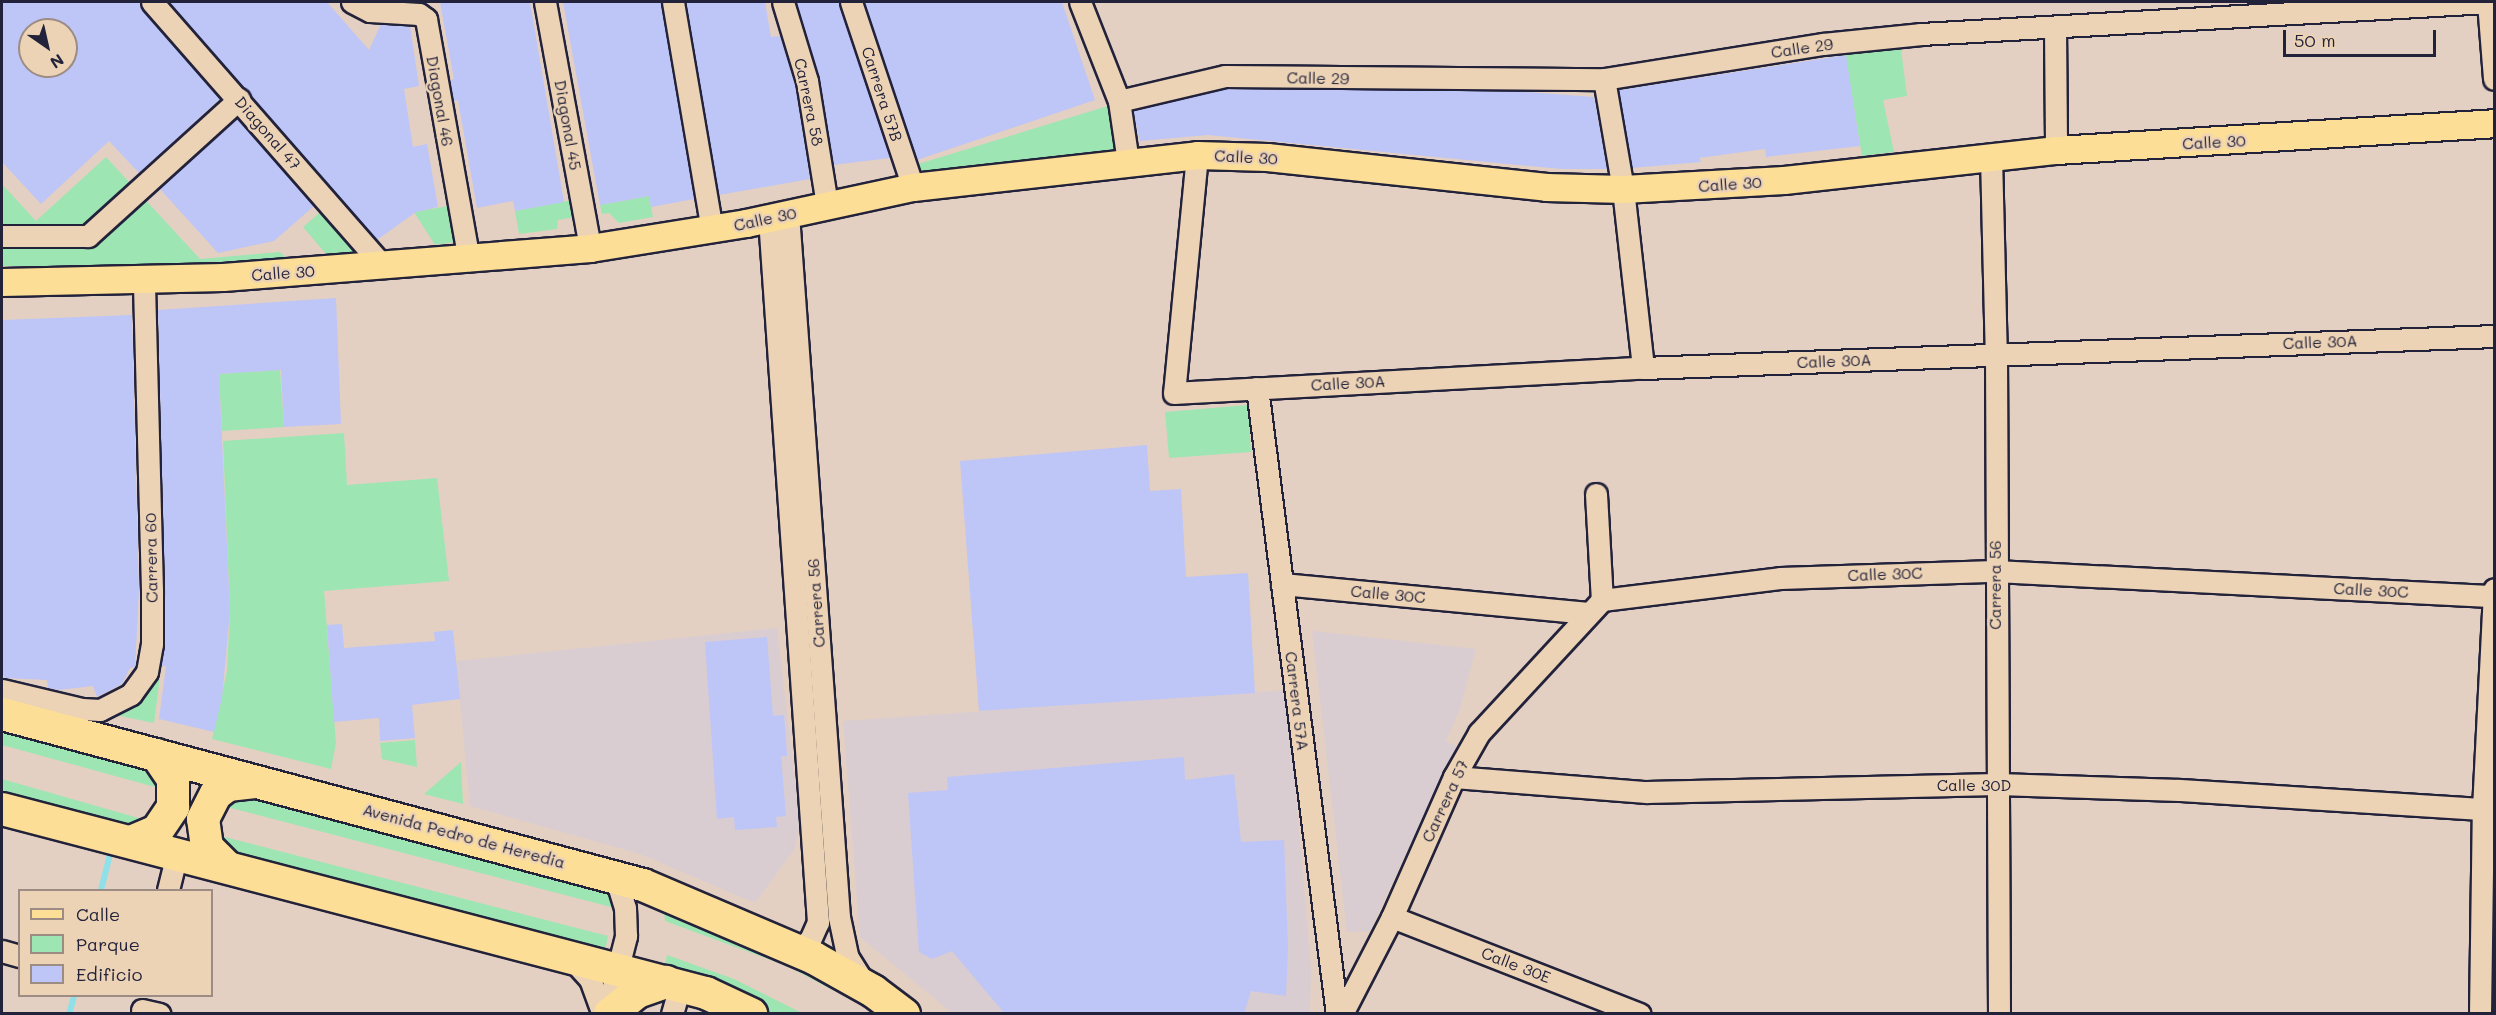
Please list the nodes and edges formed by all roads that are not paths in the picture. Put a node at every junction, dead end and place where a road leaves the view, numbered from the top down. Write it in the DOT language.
graph roads {
  1 [pos="152,2"];
  2 [pos="352,2"];
  3 [pos="545,2"];
  4 [pos="673,2"];
  5 [pos="783,2"];
  6 [pos="851,2"];
  7 [pos="1080,2"];
  8 [pos="2488,2"];
  9 [pos="2055,27"];
  10 [pos="1604,79"];
  11 [pos="2494,79"];
  12 [pos="239,99"];
  13 [pos="1119,101"];
  14 [pos="2494,123"];
  15 [pos="2056,150"];
  16 [pos="1197,155"];
  17 [pos="1991,156"];
  18 [pos="1128,162"];
  19 [pos="913,187"];
  20 [pos="1623,189"];
  21 [pos="827,205"];
  22 [pos="778,216"];
  23 [pos="712,229"];
  24 [pos="2,236"];
  25 [pos="590,248"];
  26 [pos="469,260"];
  27 [pos="383,266"];
  28 [pos="144,281"];
  29 [pos="2,282"];
  30 [pos="2494,336"];
  31 [pos="1996,354"];
  32 [pos="1643,368"];
  33 [pos="1257,388"];
  34 [pos="1596,494"];
  35 [pos="1995,571"];
  36 [pos="1282,584"];
  37 [pos="2494,589"];
  38 [pos="2494,596"];
  39 [pos="1594,607"];
  40 [pos="2,690"];
  41 [pos="2,714"];
  42 [pos="157,755"];
  43 [pos="1454,777"];
  44 [pos="257,782"];
  45 [pos="1998,784"];
  46 [pos="2,809"];
  47 [pos="2489,810"];
  48 [pos="130,842"];
  49 [pos="177,855"];
  50 [pos="227,867"];
  51 [pos="615,876"];
  52 [pos="168,889"];
  53 [pos="1392,917"];
  54 [pos="797,950"];
  55 [pos="2,951"];
  56 [pos="18,955"];
  57 [pos="570,957"];
  58 [pos="618,969"];
  59 [pos="866,987"];
  60 [pos="672,994"];
  61 [pos="737,1010"];
  62 [pos="606,1014"];
  63 [pos="904,1014"];
  64 [pos="1337,1014"];
  65 [pos="1342,1014"];
  66 [pos="1640,1014"];
  67 [pos="1999,1014"];
  68 [pos="2480,1014"];
  1 -- 12 [label="street, Diagonal 47"];
  2 -- 26 [label="street, Diagonal 46"];
  3 -- 25 [label="street, Diagonal 45"];
  4 -- 23 [label="street"];
  5 -- 21 [label="street, Carrera 58"];
  6 -- 19 [label="street, Carrera 57B"];
  7 -- 13 [label="street"];
  8 -- 9 [label="street, Calle 29"];
  8 -- 11 [label="street"];
  9 -- 10 [label="street, Calle 29"];
  9 -- 15 [label="street"];
  10 -- 13 [label="street, Calle 29"];
  10 -- 20 [label="street"];
  12 -- 24 [label="street"];
  12 -- 27 [label="street, Diagonal 47"];
  13 -- 18 [label="street"];
  14 -- 15 [label="main road, Calle 30"];
  15 -- 17 [label="main road, Calle 30"];
  16 -- 18 [label="main road, Calle 30"];
  16 -- 20 [label="main road, Calle 30"];
  16 -- 33 [label="street, Calle 30A"];
  17 -- 20 [label="main road, Calle 30"];
  17 -- 31 [label="street, Carrera 56"];
  18 -- 19 [label="main road, Calle 30"];
  19 -- 21 [label="main road, Calle 30"];
  20 -- 32 [label="street"];
  21 -- 22 [label="main road, Calle 30"];
  22 -- 23 [label="main road, Calle 30"];
  22 -- 54 [label="street, Carrera 56"];
  22 -- 59 [label="street, Carrera 56"];
  23 -- 25 [label="main road, Calle 30"];
  25 -- 26 [label="main road, Calle 30"];
  26 -- 27 [label="main road, Calle 30"];
  27 -- 28 [label="main road, Calle 30"];
  28 -- 29 [label="main road, Calle 30"];
  28 -- 40 [label="street, Carrera 60"];
  30 -- 31 [label="street, Calle 30A"];
  31 -- 32 [label="street, Calle 30A"];
  31 -- 35 [label="street, Carrera 56"];
  32 -- 33 [label="street, Calle 30A"];
  33 -- 36 [label="street, Carrera 57A"];
  34 -- 39 [label="street"];
  35 -- 38 [label="street, Calle 30C"];
  35 -- 39 [label="street, Calle 30C"];
  35 -- 45 [label="street, Carrera 56"];
  36 -- 39 [label="street, Calle 30C"];
  36 -- 64 [label="street, Carrera 57A"];
  37 -- 38 [label="street"];
  38 -- 47 [label="street"];
  39 -- 43 [label="street, Carrera 57"];
  41 -- 42 [label="highway, Avenida Pedro de Heredia"];
  42 -- 44 [label="highway, Avenida Pedro de Heredia"];
  42 -- 48 [label="highway"];
  43 -- 45 [label="street, Calle 30D"];
  43 -- 53 [label="street, Carrera 57"];
  44 -- 50 [label="highway"];
  44 -- 51 [label="highway, Avenida Pedro de Heredia"];
  45 -- 47 [label="street, Calle 30D"];
  45 -- 67 [label="street, Carrera 56"];
  46 -- 48 [label="highway"];
  47 -- 68 [label="street"];
  48 -- 49 [label="highway"];
  49 -- 50 [label="highway"];
  49 -- 52 [label="street"];
  50 -- 57 [label="highway"];
  51 -- 54 [label="highway, Avenida Pedro de Heredia"];
  51 -- 58 [label="street"];
  53 -- 65 [label="street, Carrera 57"];
  53 -- 66 [label="street, Calle 30E"];
  54 -- 59 [label="highway, Avenida Pedro de Heredia"];
  55 -- 56 [label="street"];
  57 -- 58 [label="highway"];
  57 -- 62 [label="street"];
  58 -- 60 [label="highway"];
  58 -- 62 [label="street"];
  59 -- 63 [label="highway, Avenida Pedro de Heredia"];
  60 -- 61 [label="highway"];
  60 -- 62 [label="highway"];
}
